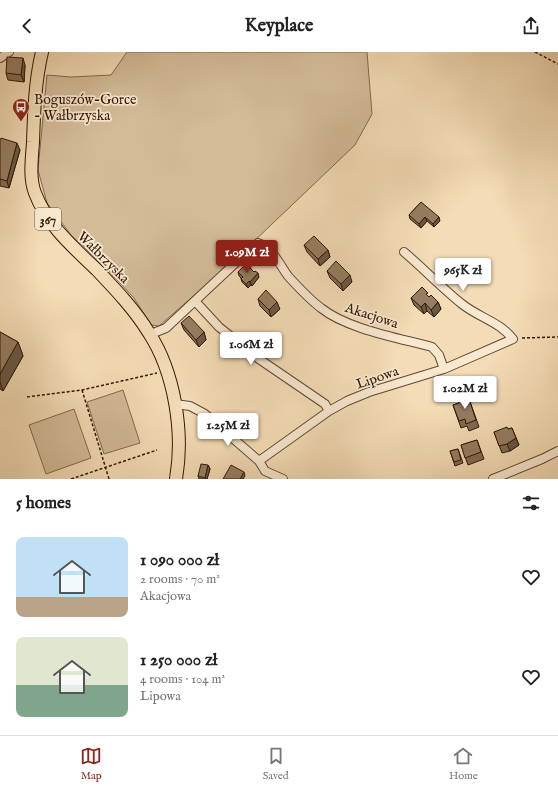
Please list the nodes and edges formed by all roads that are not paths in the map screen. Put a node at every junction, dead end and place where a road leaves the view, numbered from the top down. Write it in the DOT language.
graph roads {
  1 [pos="9,52"];
  2 [pos="42,52"];
  3 [pos="0,58"];
  4 [pos="404,252"];
  5 [pos="195,301"];
  6 [pos="151,334"];
  7 [pos="444,369"];
  8 [pos="175,404"];
  9 [pos="329,411"];
  10 [pos="558,451"];
  11 [pos="259,461"];
  12 [pos="264,475"];
  13 [pos="176,479"];
  14 [pos="283,479"];
  15 [pos="493,479"];
  1 -- 3 [label="street"];
  2 -- 6 [label="main road, Wałbrzyska / 367"];
  4 -- 7 [label="street, Lipowa"];
  5 -- 6 [label="street, Akacjowa"];
  5 -- 7 [label="street, Akacjowa"];
  5 -- 9 [label="street"];
  6 -- 8 [label="main road, Wałbrzyska / 367"];
  7 -- 9 [label="street, Lipowa"];
  8 -- 11 [label="street"];
  8 -- 13 [label="main road, Wałbrzyska / 367"];
  9 -- 11 [label="street, Lipowa"];
  10 -- 15 [label="street"];
  11 -- 12 [label="street"];
  12 -- 14 [label="street"];
}
